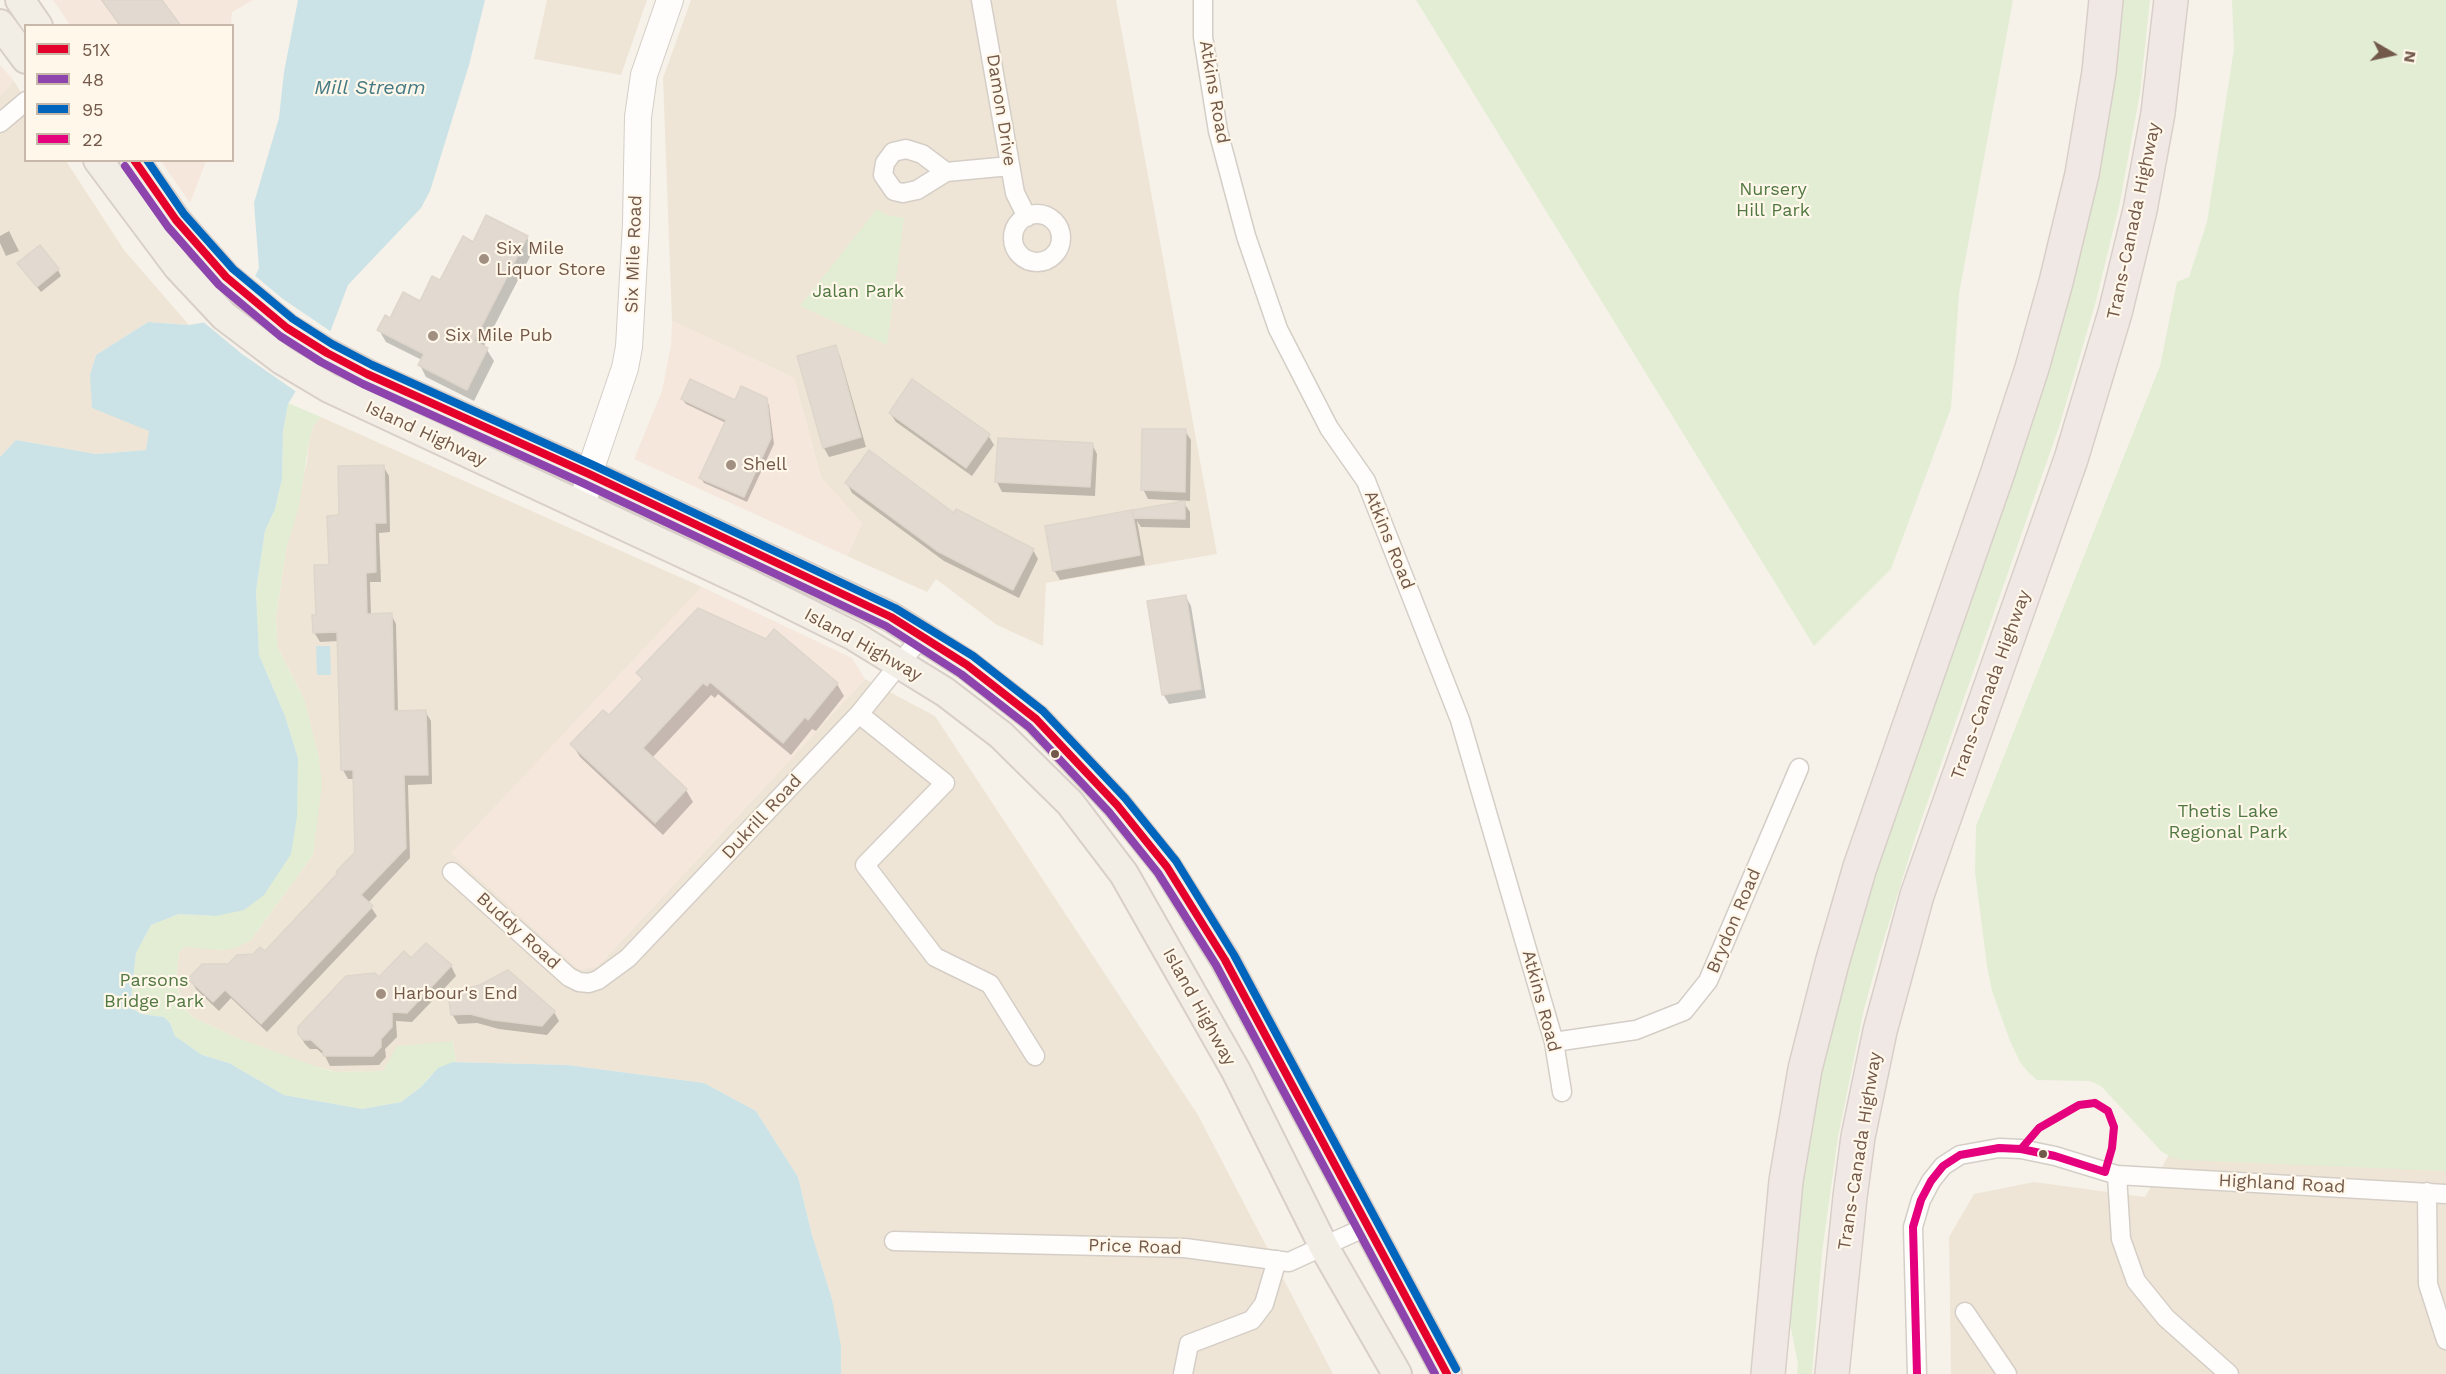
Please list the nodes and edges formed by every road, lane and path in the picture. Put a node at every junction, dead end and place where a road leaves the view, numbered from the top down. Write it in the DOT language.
graph roads {
  1 [pos="20,0"];
  2 [pos="670,0"];
  3 [pos="981,0"];
  4 [pos="1203,0"];
  5 [pos="2106,0"];
  6 [pos="2171,0"];
  7 [pos="0,24"];
  8 [pos="38,24"];
  9 [pos="24,56"];
  10 [pos="24,103"];
  11 [pos="0,123"];
  12 [pos="99,162"];
  13 [pos="135,162"];
  14 [pos="1010,166"];
  15 [pos="946,172"];
  16 [pos="1027,217"];
  17 [pos="589,474"];
  18 [pos="583,507"];
  19 [pos="922,636"];
  20 [pos="901,664"];
  21 [pos="859,714"];
  22 [pos="1799,768"];
  23 [pos="452,872"];
  24 [pos="589,983"];
  25 [pos="1554,1042"];
  26 [pos="1035,1056"];
  27 [pos="1562,1092"];
  28 [pos="2117,1175"];
  29 [pos="2427,1192"];
  30 [pos="2446,1194"];
  31 [pos="1368,1226"];
  32 [pos="894,1240"];
  33 [pos="1324,1247"];
  34 [pos="1277,1260"];
  35 [pos="1965,1312"];
  36 [pos="2446,1340"];
  37 [pos="1183,1374"];
  38 [pos="1397,1374"];
  39 [pos="1447,1374"];
  40 [pos="1768,1374"];
  41 [pos="1832,1374"];
  42 [pos="1917,1374"];
  43 [pos="2007,1374"];
  44 [pos="2229,1374"];
  1 -- 8 [label="main road"];
  2 -- 17 [label="main road, Six Mile Road"];
  3 -- 14 [label="street, Damon Drive"];
  4 -- 25 [label="street, Atkins Road"];
  5 -- 40 [label="highway"];
  6 -- 41 [label="highway, Trans-Canada Highway"];
  7 -- 9 [label="main road"];
  10 -- 11 [label="street"];
  12 -- 18 [label="main road, Island Highway"];
  13 -- 17 [label="main road, Island Highway"];
  14 -- 15 [label="street"];
  14 -- 16 [label="street, Damon Drive"];
  17 -- 18 [label="main road, Six Mile Road"];
  17 -- 19 [label="main road, Island Highway"];
  18 -- 20 [label="main road, Island Highway"];
  19 -- 20 [label="street, Dukrill Road"];
  19 -- 31 [label="main road, Island Highway"];
  20 -- 21 [label="street, Dukrill Road"];
  20 -- 33 [label="main road, Island Highway"];
  21 -- 24 [label="street, Dukrill Road"];
  21 -- 26 [label="street"];
  22 -- 25 [label="street, Brydon Road"];
  23 -- 24 [label="street, Buddy Road"];
  25 -- 27 [label="street, Atkins Road"];
  28 -- 29 [label="street, Highland Road"];
  28 -- 42 [label="street, Highland Road"];
  28 -- 44 [label="street"];
  29 -- 30 [label="street, Highland Road"];
  29 -- 36 [label="street"];
  31 -- 33 [label="street, Price Road"];
  31 -- 39 [label="main road, Island Highway"];
  32 -- 34 [label="street, Price Road"];
  33 -- 34 [label="street, Price Road"];
  33 -- 38 [label="main road, Island Highway"];
  34 -- 37 [label="street"];
  35 -- 43 [label="street"];
}
